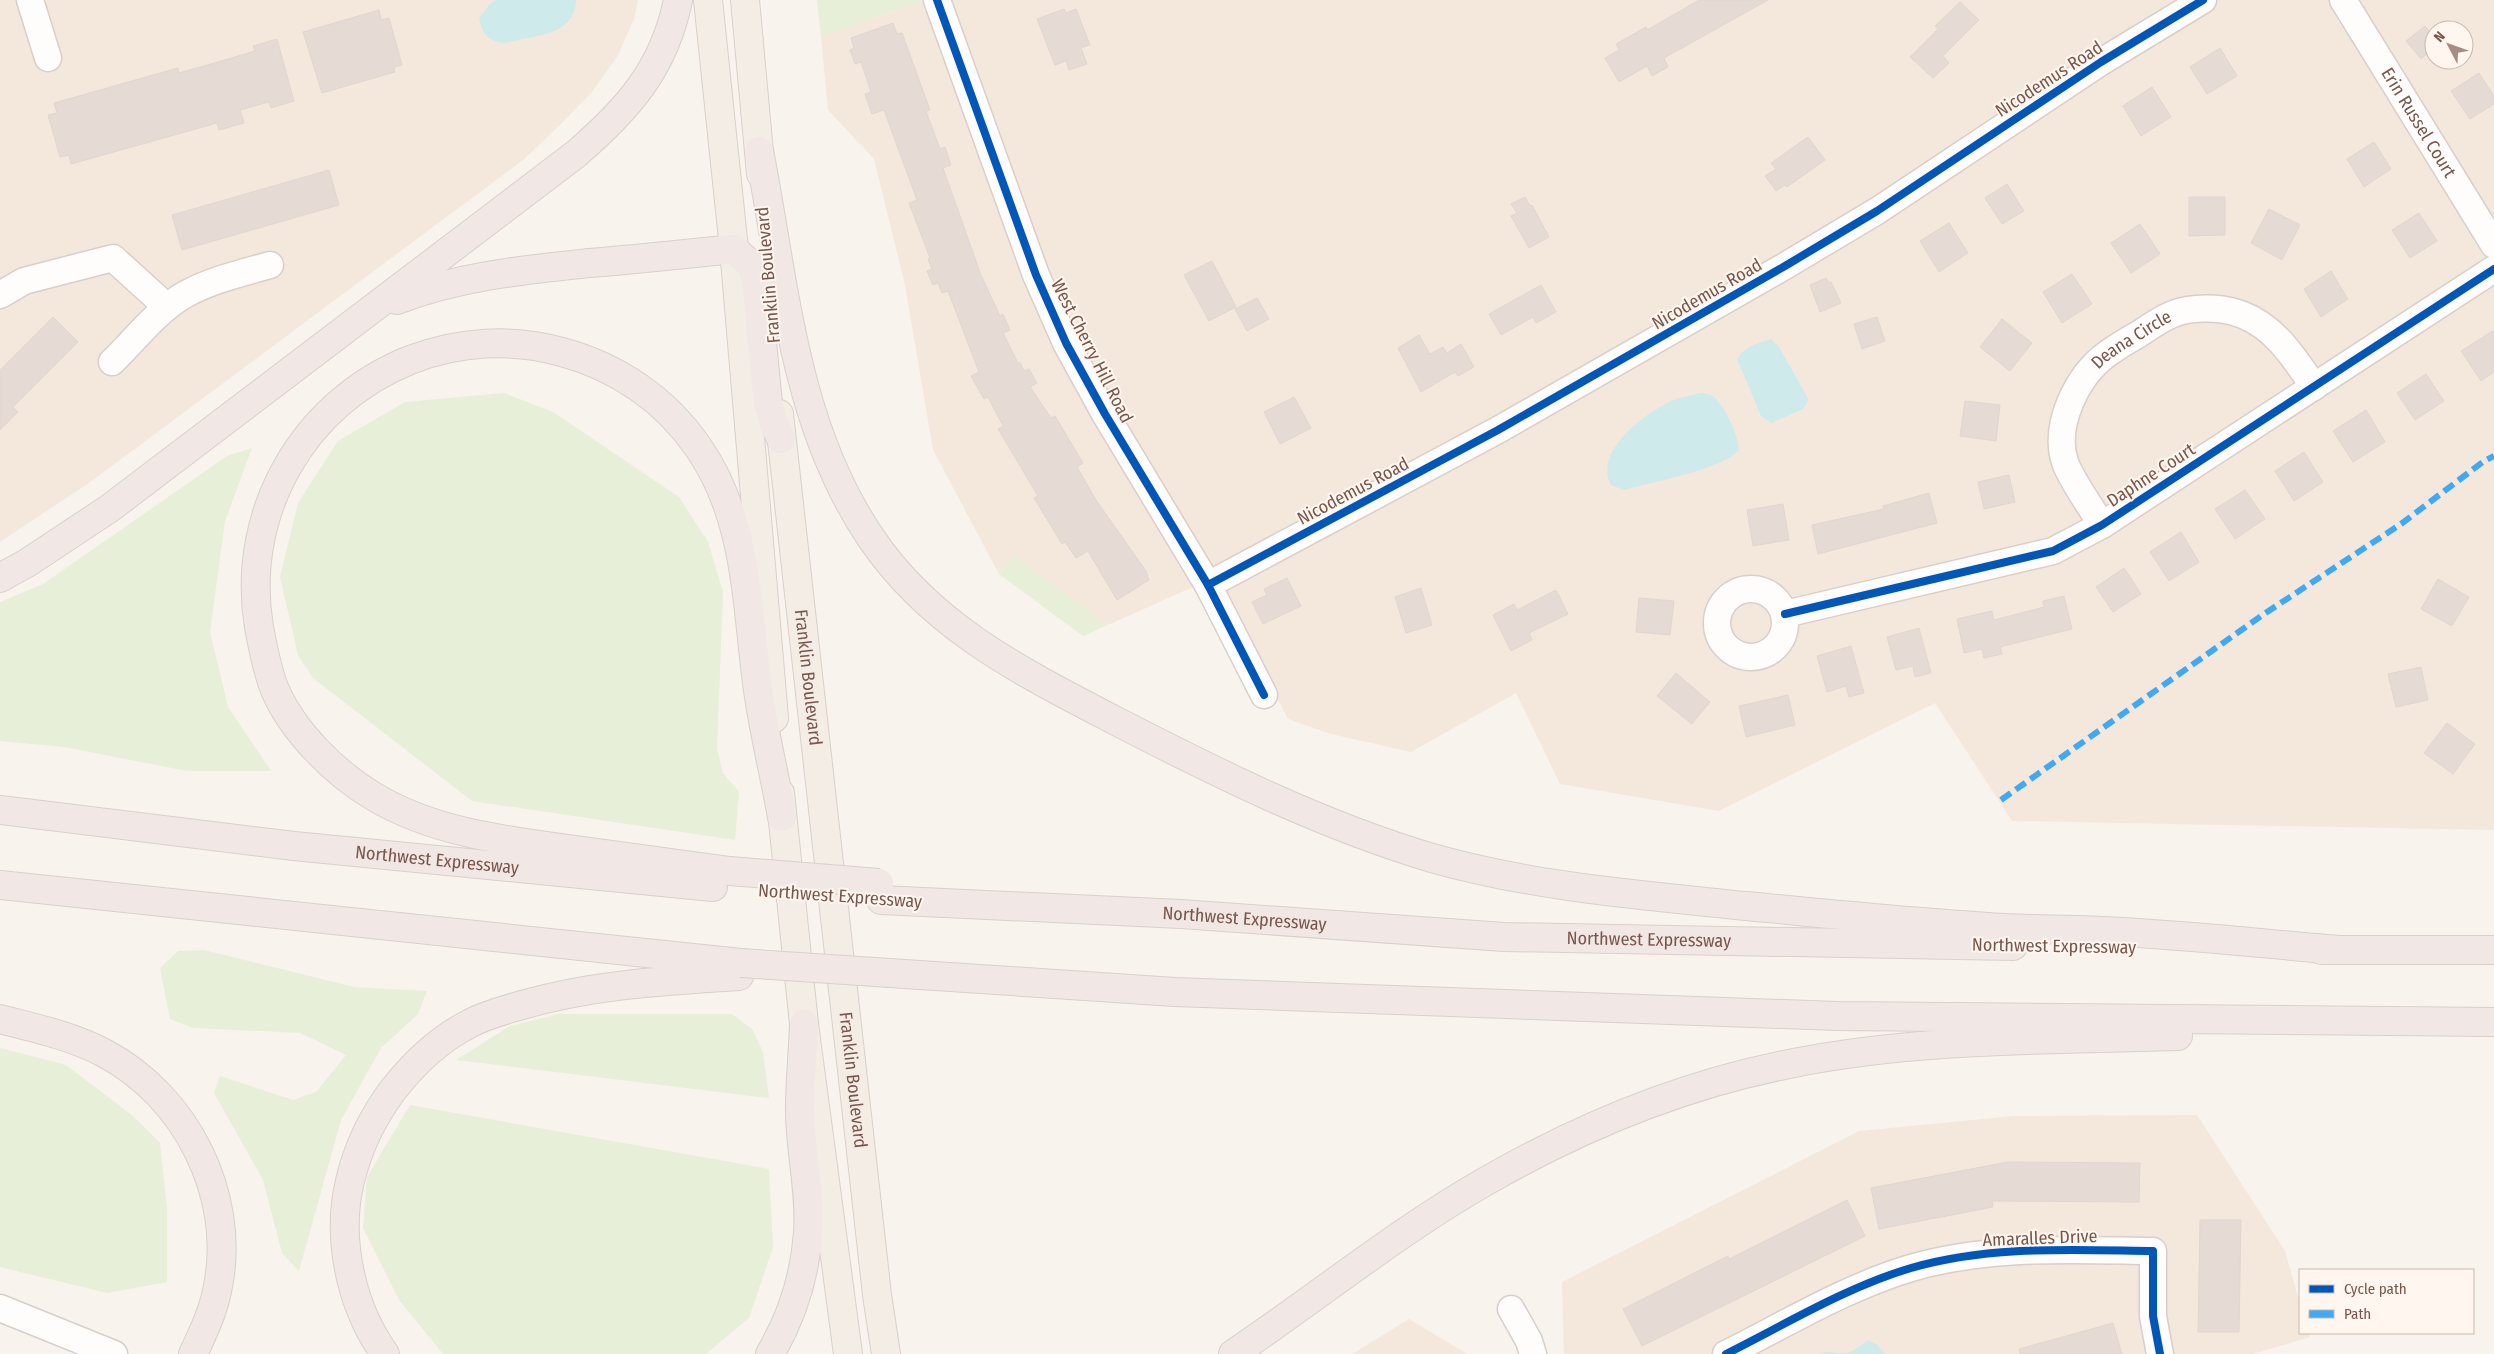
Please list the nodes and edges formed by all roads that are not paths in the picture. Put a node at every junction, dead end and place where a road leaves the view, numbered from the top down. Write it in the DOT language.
graph roads {
  1 [pos="30,0"];
  2 [pos="678,0"];
  3 [pos="708,0"];
  4 [pos="745,0"];
  5 [pos="937,0"];
  6 [pos="2203,0"];
  7 [pos="2342,0"];
  8 [pos="48,58"];
  9 [pos="759,151"];
  10 [pos="2494,246"];
  11 [pos="734,250"];
  12 [pos="270,265"];
  13 [pos="2494,269"];
  14 [pos="0,295"];
  15 [pos="167,307"];
  16 [pos="371,309"];
  17 [pos="112,362"];
  18 [pos="2314,387"];
  19 [pos="782,439"];
  20 [pos="2102,525"];
  21 [pos="0,578"];
  22 [pos="1208,585"];
  23 [pos="1785,614"];
  24 [pos="1264,695"];
  25 [pos="0,810"];
  26 [pos="782,817"];
  27 [pos="731,880"];
  28 [pos="0,885"];
  29 [pos="2339,950"];
  30 [pos="2494,950"];
  31 [pos="742,969"];
  32 [pos="0,1019"];
  33 [pos="804,1024"];
  34 [pos="2494,1024"];
  35 [pos="0,1308"];
  36 [pos="1511,1309"];
  37 [pos="1299,1310"];
  38 [pos="114,1354"];
  39 [pos="193,1354"];
  40 [pos="385,1354"];
  41 [pos="770,1354"];
  42 [pos="848,1354"];
  43 [pos="886,1354"];
  44 [pos="1233,1354"];
  45 [pos="1247,1354"];
  46 [pos="1533,1354"];
  47 [pos="1726,1354"];
  48 [pos="2160,1354"];
  1 -- 8 [label="street"];
  2 -- 16 [label="highway"];
  3 -- 11 [label="main road, Franklin Boulevard"];
  4 -- 9 [label="main road, Franklin Boulevard"];
  5 -- 22 [label="street, West Cherry Hill Road"];
  6 -- 22 [label="street, Nicodemus Road"];
  7 -- 10 [label="street, Erin Russel Court"];
  9 -- 19 [label="main road, Franklin Boulevard"];
  9 -- 29 [label="highway"];
  11 -- 16 [label="highway"];
  11 -- 19 [label="highway"];
  11 -- 26 [label="main road, Franklin Boulevard"];
  12 -- 15 [label="street"];
  13 -- 18 [label="street, Daphne Court"];
  14 -- 15 [label="street"];
  15 -- 17 [label="street"];
  16 -- 21 [label="highway"];
  18 -- 20 [label="street, Daphne Court"];
  18 -- 20 [label="street, Deana Circle"];
  19 -- 43 [label="main road, Franklin Boulevard"];
  20 -- 23 [label="street, Daphne Court"];
  22 -- 24 [label="street, West Cherry Hill Road"];
  25 -- 27 [label="highway, Northwest Expressway"];
  26 -- 27 [label="highway"];
  26 -- 33 [label="main road, Franklin Boulevard"];
  27 -- 29 [label="highway, Northwest Expressway"];
  28 -- 31 [label="highway"];
  29 -- 30 [label="highway, Northwest Expressway"];
  31 -- 34 [label="highway, bridge"];
  31 -- 40 [label="highway"];
  32 -- 39 [label="highway"];
  33 -- 41 [label="highway"];
  33 -- 42 [label="main road, Franklin Boulevard"];
  34 -- 37 [label="highway"];
  35 -- 38 [label="street"];
  36 -- 46 [label="street"];
  37 -- 44 [label="highway"];
  37 -- 45 [label="highway"];
  47 -- 48 [label="street, Amaralles Drive"];
}
